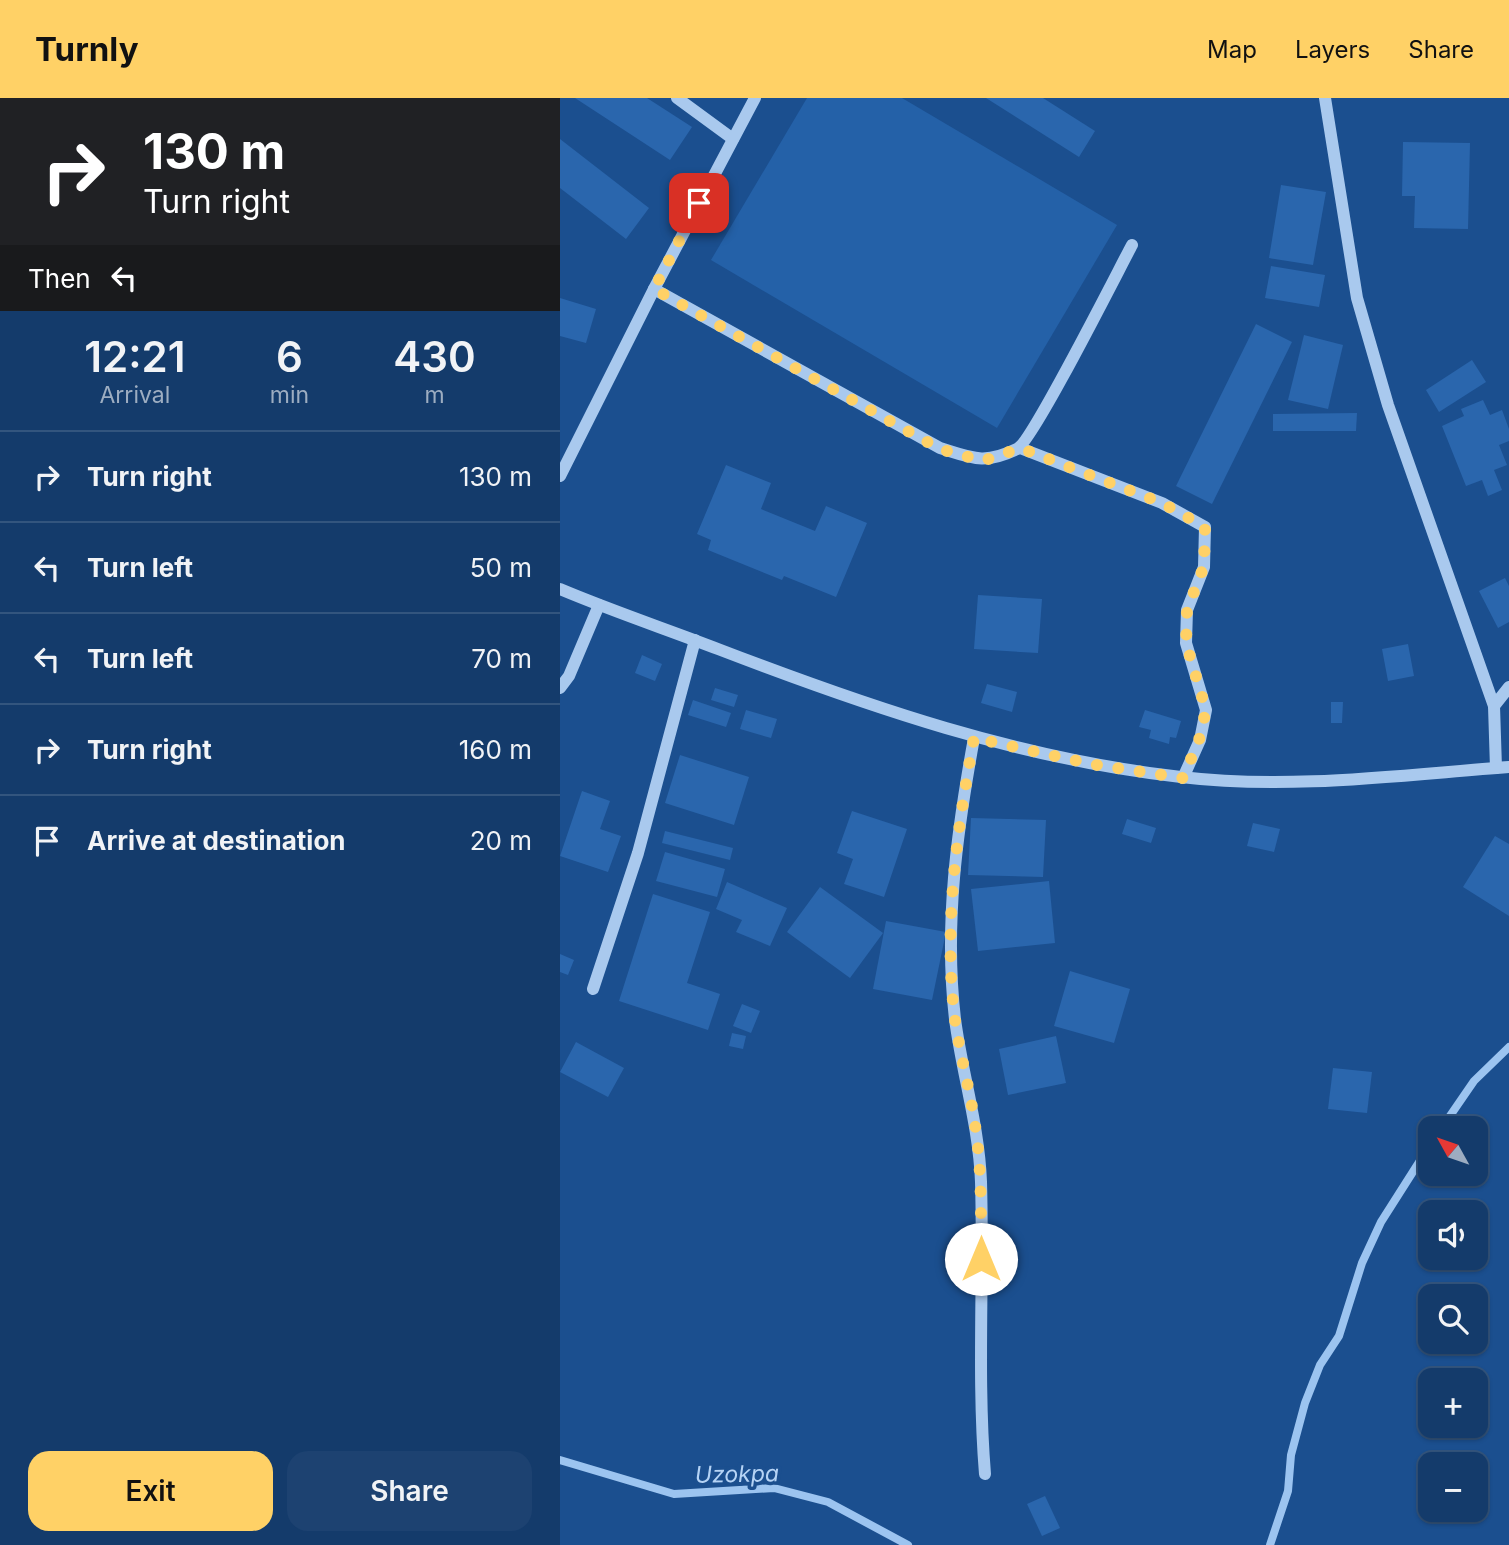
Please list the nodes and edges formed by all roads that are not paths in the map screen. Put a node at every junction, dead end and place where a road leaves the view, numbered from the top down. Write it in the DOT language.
graph roads {
  1 [pos="677,98"];
  2 [pos="755,98"];
  3 [pos="1325,98"];
  4 [pos="733,139"];
  5 [pos="1132,245"];
  6 [pos="654,289"];
  7 [pos="1020,448"];
  8 [pos="560,476"];
  9 [pos="560,589"];
  10 [pos="599,605"];
  11 [pos="695,640"];
  12 [pos="1509,687"];
  13 [pos="560,688"];
  14 [pos="1494,706"];
  15 [pos="974,738"];
  16 [pos="1503,767"];
  17 [pos="1183,778"];
  18 [pos="593,989"];
  19 [pos="985,1474"];
  1 -- 4 [label="street"];
  2 -- 4 [label="street"];
  3 -- 14 [label="street"];
  4 -- 6 [label="street"];
  5 -- 7 [label="street"];
  6 -- 7 [label="street"];
  6 -- 8 [label="street"];
  7 -- 17 [label="street"];
  9 -- 10 [label="street"];
  10 -- 11 [label="street"];
  10 -- 13 [label="street"];
  11 -- 15 [label="street"];
  11 -- 18 [label="street"];
  12 -- 14 [label="street"];
  14 -- 16 [label="street"];
  15 -- 17 [label="street"];
  15 -- 19 [label="street"];
  16 -- 17 [label="street"];
}
